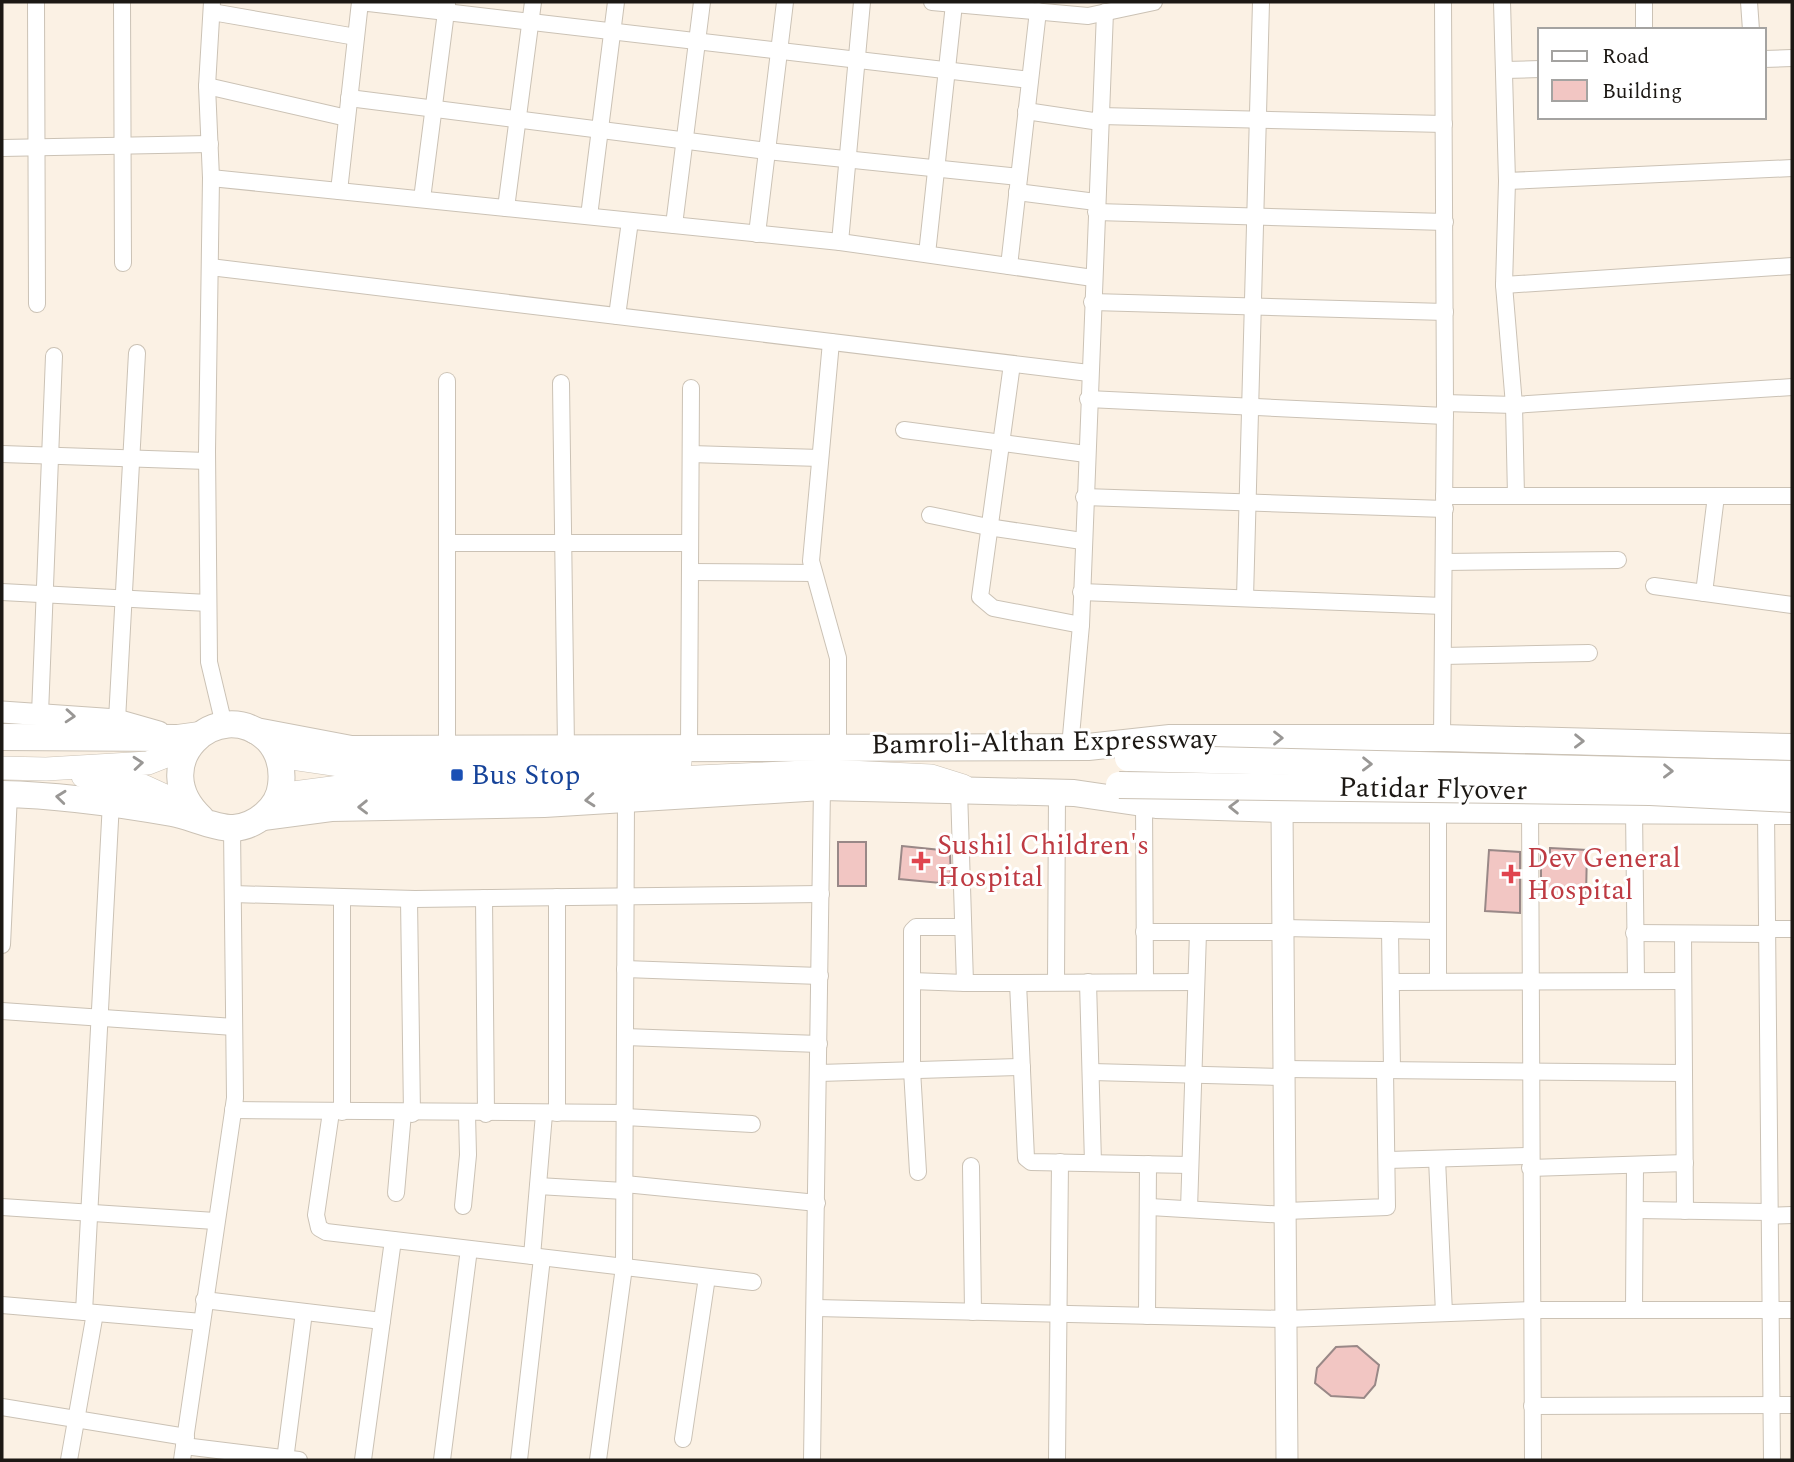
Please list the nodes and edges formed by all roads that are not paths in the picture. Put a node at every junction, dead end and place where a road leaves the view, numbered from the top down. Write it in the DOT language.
graph roads {
  1 [pos="36,2"];
  2 [pos="122,2"];
  3 [pos="533,2"];
  4 [pos="616,2"];
  5 [pos="702,2"];
  6 [pos="785,2"];
  7 [pos="862,2"];
  8 [pos="932,2"];
  9 [pos="1154,2"];
  10 [pos="1261,2"];
  11 [pos="1443,2"];
  12 [pos="1502,2"];
  13 [pos="1644,2"];
  14 [pos="1749,2"];
  15 [pos="954,4"];
  16 [pos="992,4"];
  17 [pos="212,7"];
  18 [pos="447,7"];
  19 [pos="1072,8"];
  20 [pos="1038,11"];
  21 [pos="1105,12"];
  22 [pos="531,21"];
  23 [pos="1644,28"];
  24 [pos="1751,28"];
  25 [pos="612,31"];
  26 [pos="356,37"];
  27 [pos="697,42"];
  28 [pos="779,51"];
  29 [pos="1792,58"];
  30 [pos="1766,59"];
  31 [pos="856,61"];
  32 [pos="1538,69"];
  33 [pos="947,70"];
  34 [pos="1504,70"];
  35 [pos="1030,80"];
  36 [pos="207,86"];
  37 [pos="349,98"];
  38 [pos="433,108"];
  39 [pos="1026,111"];
  40 [pos="347,118"];
  41 [pos="517,119"];
  42 [pos="1100,119"];
  43 [pos="1258,120"];
  44 [pos="1444,124"];
  45 [pos="600,130"];
  46 [pos="685,141"];
  47 [pos="210,144"];
  48 [pos="122,146"];
  49 [pos="39,147"];
  50 [pos="2,148"];
  51 [pos="767,151"];
  52 [pos="848,158"];
  53 [pos="936,168"];
  54 [pos="1792,168"];
  55 [pos="211,177"];
  56 [pos="1507,181"];
  57 [pos="1018,185"];
  58 [pos="339,191"];
  59 [pos="422,199"];
  60 [pos="1096,207"];
  61 [pos="506,208"];
  62 [pos="589,216"];
  63 [pos="1257,217"];
  64 [pos="630,221"];
  65 [pos="1445,222"];
  66 [pos="674,225"];
  67 [pos="757,234"];
  68 [pos="841,242"];
  69 [pos="927,254"];
  70 [pos="123,263"];
  71 [pos="1009,266"];
  72 [pos="1792,266"];
  73 [pos="210,267"];
  74 [pos="1093,278"];
  75 [pos="1504,285"];
  76 [pos="1092,302"];
  77 [pos="37,304"];
  78 [pos="1251,306"];
  79 [pos="1445,312"];
  80 [pos="617,316"];
  81 [pos="831,342"];
  82 [pos="137,353"];
  83 [pos="54,356"];
  84 [pos="1012,364"];
  85 [pos="1089,373"];
  86 [pos="447,381"];
  87 [pos="561,383"];
  88 [pos="1792,387"];
  89 [pos="691,388"];
  90 [pos="1088,399"];
  91 [pos="1514,405"];
  92 [pos="1249,407"];
  93 [pos="1445,410"];
  94 [pos="904,430"];
  95 [pos="1000,444"];
  96 [pos="2,454"];
  97 [pos="691,454"];
  98 [pos="1086,454"];
  99 [pos="50,457"];
  100 [pos="820,458"];
  101 [pos="131,460"];
  102 [pos="208,461"];
  103 [pos="1516,496"];
  104 [pos="1716,496"];
  105 [pos="1792,496"];
  106 [pos="1084,497"];
  107 [pos="1247,502"];
  108 [pos="1445,503"];
  109 [pos="930,515"];
  110 [pos="988,527"];
  111 [pos="1082,541"];
  112 [pos="447,543"];
  113 [pos="690,543"];
  114 [pos="563,544"];
  115 [pos="1618,560"];
  116 [pos="1444,562"];
  117 [pos="690,572"];
  118 [pos="814,573"];
  119 [pos="1654,586"];
  120 [pos="2,592"];
  121 [pos="1081,592"];
  122 [pos="45,593"];
  123 [pos="1704,593"];
  124 [pos="123,598"];
  125 [pos="1245,598"];
  126 [pos="208,603"];
  127 [pos="1792,605"];
  128 [pos="1443,606"];
  129 [pos="1081,625"];
  130 [pos="1589,653"];
  131 [pos="1443,656"];
  132 [pos="2,712"];
  133 [pos="40,714"];
  134 [pos="117,720"];
  135 [pos="256,731"];
  136 [pos="197,736"];
  137 [pos="2,737"];
  138 [pos="1442,738"];
  139 [pos="1532,740"];
  140 [pos="975,746"];
  141 [pos="689,747"];
  142 [pos="838,747"];
  143 [pos="1079,747"];
  144 [pos="1792,747"];
  145 [pos="447,748"];
  146 [pos="566,748"];
  147 [pos="278,756"];
  148 [pos="2,768"];
  149 [pos="46,769"];
  150 [pos="1792,774"];
  151 [pos="822,787"];
  152 [pos="968,790"];
  153 [pos="1065,792"];
  154 [pos="5,794"];
  155 [pos="626,797"];
  156 [pos="1792,799"];
  157 [pos="111,802"];
  158 [pos="1144,803"];
  159 [pos="271,806"];
  160 [pos="1282,808"];
  161 [pos="1438,809"];
  162 [pos="1529,809"];
  163 [pos="1634,810"];
  164 [pos="1779,811"];
  165 [pos="195,813"];
  166 [pos="232,828"];
  167 [pos="233,894"];
  168 [pos="821,894"];
  169 [pos="625,895"];
  170 [pos="342,897"];
  171 [pos="557,897"];
  172 [pos="484,898"];
  173 [pos="409,899"];
  174 [pos="964,926"];
  175 [pos="1792,929"];
  176 [pos="1283,930"];
  177 [pos="1390,930"];
  178 [pos="1437,930"];
  179 [pos="1767,931"];
  180 [pos="1144,932"];
  181 [pos="1198,933"];
  182 [pos="1634,933"];
  183 [pos="1683,935"];
  184 [pos="2,945"];
  185 [pos="625,969"];
  186 [pos="820,975"];
  187 [pos="912,981"];
  188 [pos="1438,981"];
  189 [pos="1530,981"];
  190 [pos="1636,981"];
  191 [pos="1683,981"];
  192 [pos="1056,982"];
  193 [pos="1088,982"];
  194 [pos="1146,982"];
  195 [pos="1196,982"];
  196 [pos="1391,982"];
  197 [pos="965,983"];
  198 [pos="1018,983"];
  199 [pos="2,1011"];
  200 [pos="101,1020"];
  201 [pos="234,1027"];
  202 [pos="625,1037"];
  203 [pos="819,1044"];
  204 [pos="1022,1067"];
  205 [pos="912,1070"];
  206 [pos="1388,1070"];
  207 [pos="1092,1072"];
  208 [pos="1530,1072"];
  209 [pos="819,1073"];
  210 [pos="1284,1073"];
  211 [pos="1684,1073"];
  212 [pos="1194,1075"];
  213 [pos="233,1110"];
  214 [pos="336,1112"];
  215 [pos="551,1113"];
  216 [pos="408,1114"];
  217 [pos="467,1114"];
  218 [pos="486,1114"];
  219 [pos="625,1115"];
  220 [pos="752,1125"];
  221 [pos="1437,1159"];
  222 [pos="1388,1160"];
  223 [pos="1059,1162"];
  224 [pos="1530,1162"];
  225 [pos="1093,1163"];
  226 [pos="1685,1163"];
  227 [pos="1148,1164"];
  228 [pos="1191,1165"];
  229 [pos="1635,1165"];
  230 [pos="971,1166"];
  231 [pos="918,1172"];
  232 [pos="538,1186"];
  233 [pos="624,1187"];
  234 [pos="396,1193"];
  235 [pos="817,1203"];
  236 [pos="463,1206"];
  237 [pos="2,1207"];
  238 [pos="1150,1207"];
  239 [pos="1189,1209"];
  240 [pos="1637,1210"];
  241 [pos="1685,1211"];
  242 [pos="89,1212"];
  243 [pos="1286,1213"];
  244 [pos="1769,1214"];
  245 [pos="1792,1215"];
  246 [pos="215,1221"];
  247 [pos="393,1240"];
  248 [pos="469,1249"];
  249 [pos="537,1257"];
  250 [pos="624,1267"];
  251 [pos="706,1277"];
  252 [pos="753,1282"];
  253 [pos="204,1300"];
  254 [pos="2,1305"];
  255 [pos="816,1308"];
  256 [pos="1530,1310"];
  257 [pos="1634,1310"];
  258 [pos="1769,1310"];
  259 [pos="1792,1310"];
  260 [pos="90,1312"];
  261 [pos="304,1312"];
  262 [pos="973,1312"];
  263 [pos="1444,1313"];
  264 [pos="1057,1314"];
  265 [pos="1147,1316"];
  266 [pos="1286,1319"];
  267 [pos="382,1321"];
  268 [pos="202,1322"];
  269 [pos="1792,1405"];
  270 [pos="1532,1406"];
  271 [pos="1771,1406"];
  272 [pos="2,1407"];
  273 [pos="77,1418"];
  274 [pos="684,1438"];
  275 [pos="184,1448"];
  276 [pos="69,1460"];
  277 [pos="289,1460"];
  278 [pos="363,1460"];
  279 [pos="442,1460"];
  280 [pos="519,1460"];
  281 [pos="598,1460"];
  282 [pos="812,1460"];
  283 [pos="1056,1460"];
  284 [pos="1287,1460"];
  285 [pos="1533,1460"];
  286 [pos="1772,1460"];
  1 -- 49 [label="street"];
  2 -- 48 [label="street"];
  3 -- 22 [label="street"];
  4 -- 25 [label="street"];
  5 -- 27 [label="street"];
  6 -- 28 [label="street"];
  7 -- 31 [label="street"];
  8 -- 15 [label="street"];
  9 -- 21 [label="street"];
  10 -- 43 [label="street"];
  11 -- 44 [label="street"];
  12 -- 34 [label="street"];
  13 -- 23 [label="street"];
  14 -- 24 [label="street"];
  15 -- 16 [label="street"];
  15 -- 33 [label="street"];
  16 -- 20 [label="street"];
  17 -- 26 [label="street"];
  17 -- 36 [label="street"];
  18 -- 22 [label="street"];
  18 -- 26 [label="street"];
  18 -- 38 [label="street"];
  19 -- 20 [label="street"];
  19 -- 21 [label="street"];
  20 -- 35 [label="street"];
  21 -- 42 [label="street"];
  22 -- 25 [label="street"];
  22 -- 41 [label="street"];
  25 -- 27 [label="street"];
  25 -- 45 [label="street"];
  26 -- 37 [label="street"];
  27 -- 28 [label="street"];
  27 -- 46 [label="street"];
  28 -- 31 [label="street"];
  28 -- 51 [label="street"];
  29 -- 30 [label="street"];
  31 -- 33 [label="street"];
  31 -- 52 [label="street"];
  32 -- 34 [label="street"];
  33 -- 35 [label="street"];
  33 -- 53 [label="street"];
  34 -- 56 [label="street"];
  35 -- 39 [label="street"];
  36 -- 40 [label="street"];
  36 -- 47 [label="street"];
  37 -- 38 [label="street"];
  37 -- 40 [label="street"];
  38 -- 41 [label="street"];
  38 -- 59 [label="street"];
  39 -- 42 [label="street"];
  39 -- 57 [label="street"];
  40 -- 58 [label="street"];
  41 -- 45 [label="street"];
  41 -- 61 [label="street"];
  42 -- 43 [label="street"];
  42 -- 60 [label="street"];
  43 -- 44 [label="street"];
  43 -- 63 [label="street"];
  44 -- 65 [label="street"];
  45 -- 46 [label="street"];
  45 -- 62 [label="street"];
  46 -- 51 [label="street"];
  46 -- 66 [label="street"];
  47 -- 48 [label="street"];
  47 -- 55 [label="street"];
  48 -- 49 [label="street"];
  48 -- 70 [label="street"];
  49 -- 50 [label="street"];
  49 -- 77 [label="street"];
  51 -- 52 [label="street"];
  51 -- 67 [label="street"];
  52 -- 53 [label="street"];
  52 -- 68 [label="street"];
  53 -- 57 [label="street"];
  53 -- 69 [label="street"];
  54 -- 56 [label="street"];
  55 -- 58 [label="street"];
  55 -- 73 [label="street"];
  56 -- 75 [label="street"];
  57 -- 60 [label="street"];
  57 -- 71 [label="street"];
  58 -- 59 [label="street"];
  59 -- 61 [label="street"];
  60 -- 63 [label="street"];
  60 -- 74 [label="street"];
  61 -- 62 [label="street"];
  62 -- 64 [label="street"];
  63 -- 65 [label="street"];
  63 -- 78 [label="street"];
  64 -- 66 [label="street"];
  64 -- 80 [label="street"];
  65 -- 79 [label="street"];
  66 -- 67 [label="street"];
  67 -- 68 [label="street"];
  68 -- 69 [label="street"];
  69 -- 71 [label="street"];
  71 -- 74 [label="street"];
  72 -- 75 [label="street"];
  73 -- 80 [label="street"];
  73 -- 102 [label="street"];
  74 -- 76 [label="street"];
  75 -- 91 [label="street"];
  76 -- 78 [label="street"];
  76 -- 85 [label="street"];
  78 -- 79 [label="street"];
  78 -- 92 [label="street"];
  79 -- 93 [label="street"];
  80 -- 81 [label="street"];
  81 -- 84 [label="street"];
  81 -- 100 [label="street"];
  82 -- 101 [label="street"];
  83 -- 99 [label="street"];
  84 -- 85 [label="street"];
  84 -- 95 [label="street"];
  85 -- 90 [label="street"];
  86 -- 112 [label="street"];
  87 -- 114 [label="street"];
  88 -- 91 [label="street"];
  89 -- 97 [label="street"];
  90 -- 92 [label="street"];
  90 -- 98 [label="street"];
  91 -- 93 [label="street"];
  91 -- 103 [label="street"];
  92 -- 93 [label="street"];
  92 -- 107 [label="street"];
  93 -- 108 [label="street"];
  94 -- 95 [label="street"];
  95 -- 98 [label="street"];
  95 -- 110 [label="street"];
  96 -- 99 [label="street"];
  97 -- 100 [label="street"];
  97 -- 113 [label="street"];
  98 -- 106 [label="street"];
  99 -- 101 [label="street"];
  99 -- 122 [label="street"];
  100 -- 118 [label="street"];
  101 -- 102 [label="street"];
  101 -- 124 [label="street"];
  102 -- 126 [label="street"];
  103 -- 104 [label="street"];
  103 -- 108 [label="street"];
  104 -- 105 [label="street"];
  104 -- 123 [label="street"];
  106 -- 107 [label="street"];
  106 -- 111 [label="street"];
  107 -- 108 [label="street"];
  107 -- 125 [label="street"];
  108 -- 116 [label="street"];
  109 -- 110 [label="street"];
  110 -- 111 [label="street"];
  110 -- 129 [label="street"];
  111 -- 121 [label="street"];
  112 -- 114 [label="street"];
  112 -- 145 [label="street"];
  113 -- 114 [label="street"];
  113 -- 117 [label="street"];
  114 -- 146 [label="street"];
  115 -- 116 [label="street"];
  116 -- 128 [label="street"];
  117 -- 118 [label="street"];
  117 -- 141 [label="street"];
  118 -- 142 [label="street"];
  119 -- 123 [label="street"];
  120 -- 122 [label="street"];
  121 -- 125 [label="street"];
  121 -- 129 [label="street"];
  122 -- 124 [label="street"];
  122 -- 133 [label="street"];
  123 -- 127 [label="street"];
  124 -- 126 [label="street"];
  124 -- 134 [label="street"];
  125 -- 128 [label="street"];
  126 -- 136 [label="street"];
  128 -- 131 [label="street"];
  129 -- 143 [label="street"];
  130 -- 131 [label="street"];
  131 -- 138 [label="street"];
  132 -- 133 [label="street"];
  133 -- 134 [label="street, one-way"];
  134 -- 136 [label="street"];
  135 -- 136 [label="main road"];
  135 -- 145 [label="main road, Bamroli-Althan Expressway"];
  135 -- 147 [label="main road"];
  136 -- 137 [label="main road"];
  149 -- 136 [label="main road, one-way"];
  136 -- 165 [label="main road"];
  138 -- 139 [label="main road, Bamroli-Althan Expressway"];
  143 -- 138 [label="main road, Bamroli-Althan Expressway, one-way"];
  139 -- 144 [label="main road, Bamroli-Althan Expressway, one-way"];
  139 -- 162 [label="street"];
  140 -- 142 [label="main road, Bamroli-Althan Expressway"];
  140 -- 143 [label="main road, Bamroli-Althan Expressway"];
  140 -- 147 [label="main road"];
  141 -- 142 [label="main road, Bamroli-Althan Expressway"];
  141 -- 146 [label="main road, Bamroli-Althan Expressway"];
  143 -- 150 [label="main road, Patidar Flyover, one-way, bridge"];
  145 -- 146 [label="main road, Bamroli-Althan Expressway"];
  147 -- 159 [label="main road"];
  148 -- 149 [label="main road"];
  149 -- 165 [label="main road"];
  151 -- 152 [label="main road"];
  151 -- 155 [label="main road"];
  151 -- 168 [label="street"];
  152 -- 153 [label="main road"];
  152 -- 159 [label="main road"];
  152 -- 174 [label="street"];
  153 -- 156 [label="main road, Patidar Flyover, bridge"];
  153 -- 158 [label="main road, Bamroli-Althan Expressway"];
  153 -- 192 [label="street"];
  157 -- 154 [label="main road, one-way"];
  154 -- 184 [label="street"];
  155 -- 159 [label="main road, one-way"];
  155 -- 169 [label="street"];
  157 -- 165 [label="main road"];
  157 -- 200 [label="street"];
  160 -- 158 [label="main road, Bamroli-Althan Expressway, one-way"];
  158 -- 180 [label="street"];
  159 -- 166 [label="main road"];
  160 -- 161 [label="main road, Bamroli-Althan Expressway"];
  160 -- 176 [label="street"];
  161 -- 162 [label="main road, Bamroli-Althan Expressway"];
  161 -- 178 [label="street"];
  162 -- 163 [label="main road, Bamroli-Althan Expressway"];
  162 -- 189 [label="street"];
  163 -- 164 [label="main road, Bamroli-Althan Expressway"];
  163 -- 182 [label="street"];
  164 -- 179 [label="street"];
  165 -- 166 [label="main road"];
  166 -- 167 [label="street"];
  167 -- 170 [label="street"];
  167 -- 201 [label="street"];
  168 -- 169 [label="street"];
  168 -- 186 [label="street"];
  169 -- 171 [label="street"];
  169 -- 185 [label="street"];
  170 -- 173 [label="street"];
  170 -- 214 [label="street"];
  171 -- 172 [label="street"];
  171 -- 215 [label="street"];
  172 -- 173 [label="street"];
  172 -- 218 [label="street"];
  173 -- 216 [label="street"];
  174 -- 187 [label="street"];
  174 -- 197 [label="street"];
  175 -- 179 [label="street"];
  176 -- 177 [label="street"];
  176 -- 181 [label="street"];
  176 -- 210 [label="street"];
  177 -- 178 [label="street"];
  177 -- 196 [label="street"];
  178 -- 188 [label="street"];
  179 -- 183 [label="street"];
  179 -- 244 [label="street"];
  180 -- 181 [label="street"];
  180 -- 194 [label="street"];
  181 -- 195 [label="street"];
  182 -- 183 [label="street"];
  182 -- 190 [label="street"];
  183 -- 191 [label="street"];
  185 -- 186 [label="street"];
  185 -- 202 [label="street"];
  186 -- 203 [label="street"];
  187 -- 197 [label="street"];
  187 -- 205 [label="street"];
  188 -- 189 [label="street"];
  188 -- 196 [label="street"];
  189 -- 190 [label="street"];
  189 -- 208 [label="street"];
  190 -- 191 [label="street"];
  191 -- 211 [label="street"];
  192 -- 193 [label="street"];
  192 -- 198 [label="street"];
  193 -- 194 [label="street"];
  193 -- 207 [label="street"];
  194 -- 195 [label="street"];
  195 -- 212 [label="street"];
  196 -- 206 [label="street"];
  197 -- 198 [label="street"];
  198 -- 204 [label="street"];
  199 -- 200 [label="street"];
  200 -- 201 [label="street"];
  200 -- 242 [label="street"];
  201 -- 213 [label="street"];
  202 -- 203 [label="street"];
  202 -- 219 [label="street"];
  203 -- 209 [label="street"];
  204 -- 205 [label="street"];
  204 -- 223 [label="street"];
  205 -- 209 [label="street"];
  205 -- 231 [label="street"];
  206 -- 208 [label="street"];
  206 -- 210 [label="street"];
  206 -- 222 [label="street"];
  207 -- 212 [label="street"];
  207 -- 225 [label="street"];
  208 -- 211 [label="street"];
  208 -- 224 [label="street"];
  209 -- 235 [label="street"];
  210 -- 212 [label="street"];
  210 -- 243 [label="street"];
  211 -- 226 [label="street"];
  212 -- 228 [label="street"];
  213 -- 214 [label="street"];
  213 -- 246 [label="street"];
  214 -- 216 [label="street"];
  214 -- 247 [label="street"];
  215 -- 218 [label="street"];
  215 -- 219 [label="street"];
  215 -- 232 [label="street"];
  216 -- 217 [label="street"];
  216 -- 234 [label="street"];
  217 -- 218 [label="street"];
  217 -- 236 [label="street"];
  219 -- 220 [label="street"];
  219 -- 233 [label="street"];
  221 -- 222 [label="street"];
  221 -- 224 [label="street"];
  221 -- 263 [label="street"];
  222 -- 243 [label="street"];
  223 -- 225 [label="street"];
  223 -- 264 [label="street"];
  224 -- 229 [label="street"];
  224 -- 256 [label="street"];
  225 -- 227 [label="street"];
  226 -- 229 [label="street"];
  226 -- 241 [label="street"];
  227 -- 228 [label="street"];
  227 -- 238 [label="street"];
  228 -- 239 [label="street"];
  229 -- 240 [label="street"];
  230 -- 262 [label="street"];
  232 -- 233 [label="street"];
  232 -- 249 [label="street"];
  233 -- 235 [label="street"];
  233 -- 250 [label="street"];
  235 -- 255 [label="street"];
  237 -- 242 [label="street"];
  238 -- 239 [label="street"];
  238 -- 265 [label="street"];
  239 -- 243 [label="street"];
  240 -- 241 [label="street"];
  240 -- 257 [label="street"];
  241 -- 244 [label="street"];
  242 -- 246 [label="street"];
  242 -- 260 [label="street"];
  243 -- 266 [label="street"];
  244 -- 245 [label="street"];
  244 -- 258 [label="street"];
  246 -- 253 [label="street"];
  247 -- 248 [label="street"];
  247 -- 267 [label="street"];
  248 -- 249 [label="street"];
  248 -- 279 [label="street"];
  249 -- 250 [label="street"];
  249 -- 280 [label="street"];
  250 -- 251 [label="street"];
  250 -- 281 [label="street"];
  251 -- 252 [label="street"];
  251 -- 274 [label="street"];
  253 -- 261 [label="street"];
  253 -- 268 [label="street"];
  254 -- 260 [label="street"];
  255 -- 262 [label="street"];
  255 -- 282 [label="street"];
  256 -- 257 [label="street"];
  256 -- 263 [label="street"];
  256 -- 270 [label="street"];
  257 -- 258 [label="street"];
  258 -- 259 [label="street"];
  258 -- 271 [label="street"];
  260 -- 268 [label="street"];
  260 -- 273 [label="street"];
  261 -- 267 [label="street"];
  261 -- 277 [label="street"];
  262 -- 264 [label="street"];
  263 -- 266 [label="street"];
  264 -- 265 [label="street"];
  264 -- 283 [label="street"];
  265 -- 266 [label="street"];
  266 -- 284 [label="street"];
  267 -- 278 [label="street"];
  268 -- 275 [label="street"];
  269 -- 271 [label="street"];
  270 -- 271 [label="street"];
  270 -- 285 [label="street"];
  271 -- 286 [label="street"];
  272 -- 273 [label="street"];
  273 -- 275 [label="street"];
  273 -- 276 [label="street"];
  275 -- 277 [label="street"];
}
